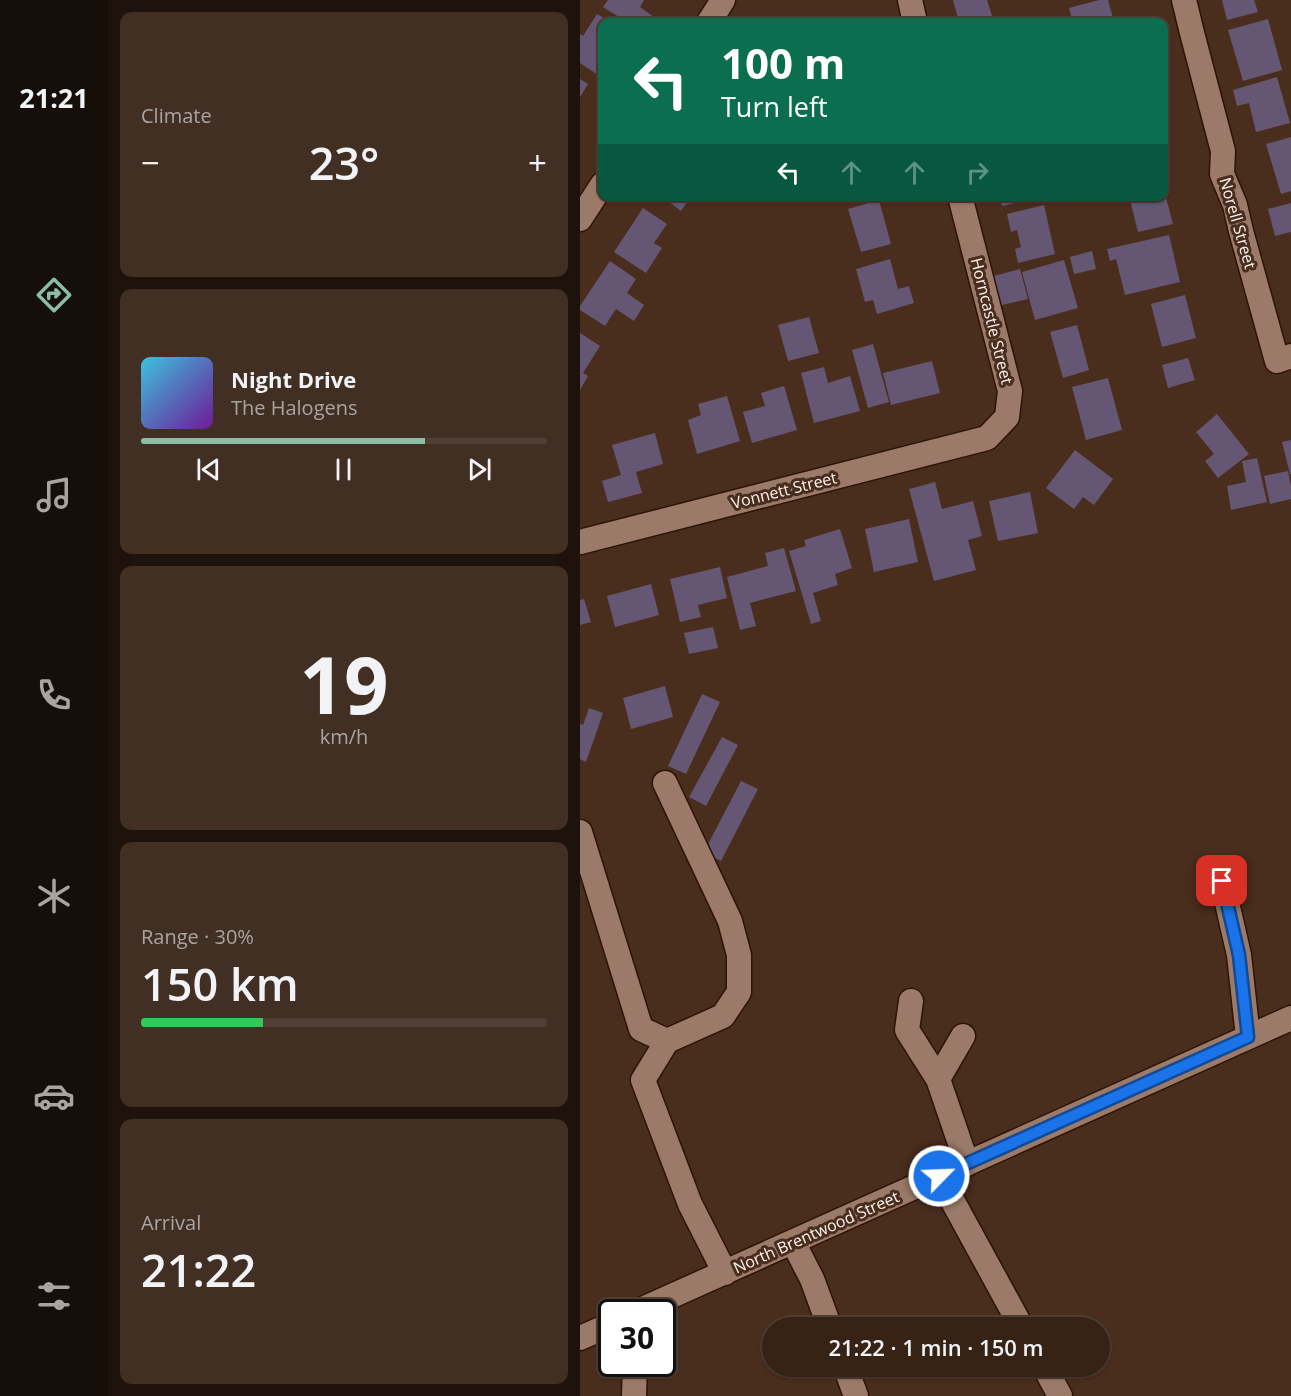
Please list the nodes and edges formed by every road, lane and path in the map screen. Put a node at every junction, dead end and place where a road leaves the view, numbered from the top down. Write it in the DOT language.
graph roads {
  1 [pos="723,0"];
  2 [pos="910,0"];
  3 [pos="1184,0"];
  4 [pos="712,18"];
  5 [pos="914,18"];
  6 [pos="598,191"];
  7 [pos="961,201"];
  8 [pos="580,219"];
  9 [pos="1291,356"];
  10 [pos="987,438"];
  11 [pos="580,542"];
  12 [pos="665,783"];
  13 [pos="580,832"];
  14 [pos="1222,881"];
  15 [pos="911,1001"];
  16 [pos="1291,1018"];
  17 [pos="963,1036"];
  18 [pos="1248,1037"];
  19 [pos="667,1041"];
  20 [pos="938,1078"];
  21 [pos="967,1164"];
  22 [pos="939,1176"];
  23 [pos="793,1242"];
  24 [pos="725,1273"];
  25 [pos="667,1299"];
  26 [pos="826,1317"];
  27 [pos="1016,1317"];
  28 [pos="598,1330"];
  29 [pos="580,1338"];
  30 [pos="635,1377"];
  31 [pos="849,1377"];
  32 [pos="1050,1377"];
  33 [pos="634,1396"];
  34 [pos="856,1396"];
  35 [pos="1060,1396"];
  1 -- 4 [label="street"];
  2 -- 5 [label="street"];
  3 -- 9 [label="street, Norell Street"];
  6 -- 8 [label="street"];
  7 -- 10 [label="street, Horncastle Street"];
  10 -- 11 [label="street, Vonnett Street"];
  12 -- 19 [label="street"];
  13 -- 19 [label="street"];
  14 -- 18 [label="street"];
  15 -- 20 [label="street"];
  16 -- 18 [label="street, North Brentwood Street"];
  17 -- 20 [label="street"];
  18 -- 21 [label="street, North Brentwood Street"];
  19 -- 24 [label="street"];
  20 -- 21 [label="street"];
  21 -- 22 [label="street, North Brentwood Street"];
  22 -- 23 [label="street, North Brentwood Street"];
  22 -- 27 [label="street"];
  23 -- 24 [label="street, North Brentwood Street"];
  23 -- 26 [label="street"];
  24 -- 25 [label="street, North Brentwood Street"];
  28 -- 29 [label="street"];
  30 -- 33 [label="street"];
  31 -- 34 [label="street"];
  32 -- 35 [label="street"];
}
